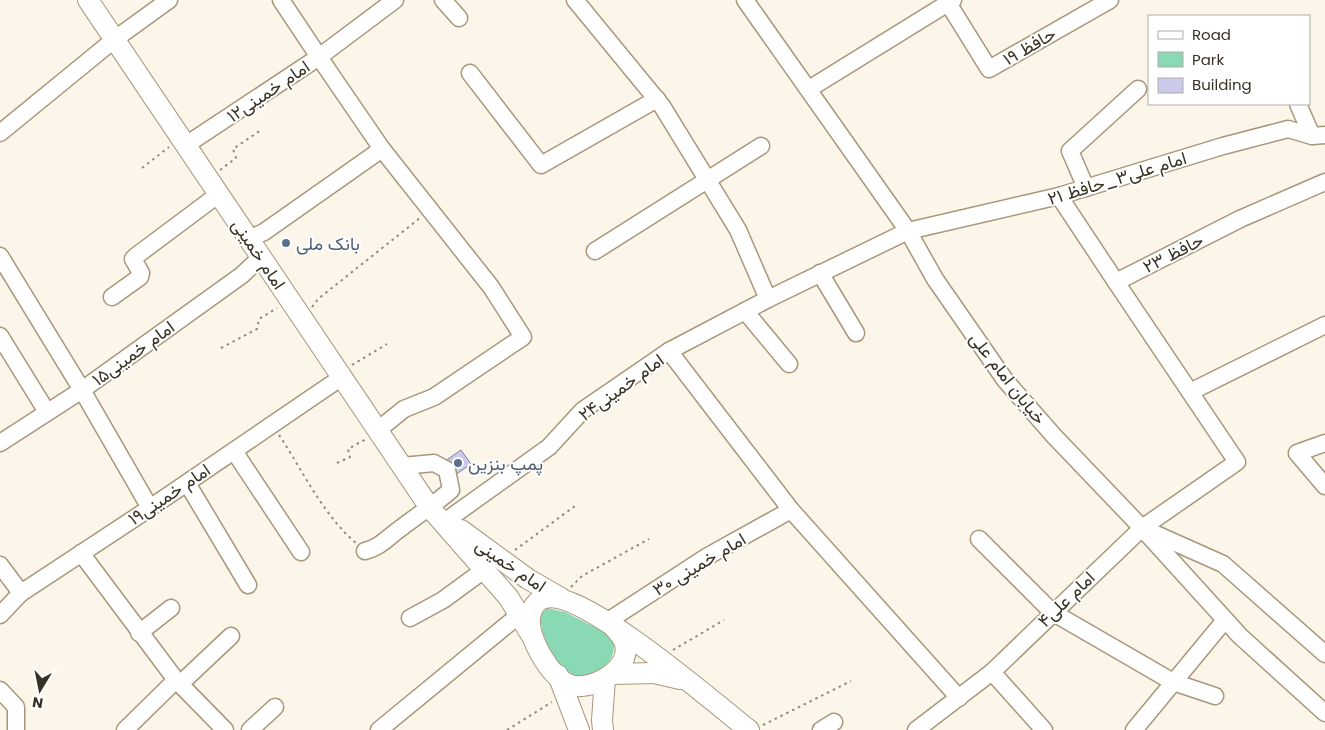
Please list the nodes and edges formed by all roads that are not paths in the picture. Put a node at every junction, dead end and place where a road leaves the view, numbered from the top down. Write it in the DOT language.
graph roads {
  1 [pos="88,0"];
  2 [pos="169,0"];
  3 [pos="281,0"];
  4 [pos="395,0"];
  5 [pos="443,0"];
  6 [pos="745,0"];
  7 [pos="1110,0"];
  8 [pos="581,2"];
  9 [pos="951,2"];
  10 [pos="459,18"];
  11 [pos="115,39"];
  12 [pos="319,57"];
  13 [pos="470,73"];
  14 [pos="809,89"];
  15 [pos="1138,89"];
  16 [pos="657,99"];
  17 [pos="1299,105"];
  18 [pos="0,133"];
  19 [pos="1319,135"];
  20 [pos="184,142"];
  21 [pos="761,146"];
  22 [pos="382,149"];
  23 [pos="708,180"];
  24 [pos="1325,182"];
  25 [pos="213,186"];
  26 [pos="1086,188"];
  27 [pos="1059,196"];
  28 [pos="908,231"];
  29 [pos="249,239"];
  30 [pos="595,251"];
  31 [pos="0,256"];
  32 [pos="261,257"];
  33 [pos="820,273"];
  34 [pos="1116,282"];
  35 [pos="112,297"];
  36 [pos="768,299"];
  37 [pos="744,311"];
  38 [pos="1325,325"];
  39 [pos="856,333"];
  40 [pos="0,336"];
  41 [pos="669,351"];
  42 [pos="789,364"];
  43 [pos="341,375"];
  44 [pos="82,390"];
  45 [pos="1190,392"];
  46 [pos="47,412"];
  47 [pos="379,432"];
  48 [pos="0,443"];
  49 [pos="1325,443"];
  50 [pos="234,451"];
  51 [pos="402,466"];
  52 [pos="187,483"];
  53 [pos="1325,486"];
  54 [pos="150,508"];
  55 [pos="791,510"];
  56 [pos="446,513"];
  57 [pos="1142,528"];
  58 [pos="979,539"];
  59 [pos="366,551"];
  60 [pos="301,552"];
  61 [pos="81,553"];
  62 [pos="0,565"];
  63 [pos="493,565"];
  64 [pos="528,579"];
  65 [pos="248,585"];
  66 [pos="21,592"];
  67 [pos="508,598"];
  68 [pos="565,600"];
  69 [pos="171,608"];
  70 [pos="1052,612"];
  71 [pos="0,615"];
  72 [pos="519,615"];
  73 [pos="410,618"];
  74 [pos="1225,620"];
  75 [pos="608,621"];
  76 [pos="139,633"];
  77 [pos="532,634"];
  78 [pos="231,636"];
  79 [pos="1325,654"];
  80 [pos="992,672"];
  81 [pos="558,675"];
  82 [pos="609,676"];
  83 [pos="687,680"];
  84 [pos="178,682"];
  85 [pos="1173,682"];
  86 [pos="0,690"];
  87 [pos="1215,696"];
  88 [pos="959,698"];
  89 [pos="275,707"];
  90 [pos="1325,713"];
  91 [pos="755,728"];
  92 [pos="1136,729"];
  93 [pos="16,730"];
  94 [pos="125,730"];
  95 [pos="225,730"];
  96 [pos="250,730"];
  97 [pos="379,730"];
  98 [pos="579,730"];
  99 [pos="603,730"];
  100 [pos="916,730"];
  101 [pos="1044,730"];
  1 -- 11 [label="main road, امام خمینی"];
  2 -- 11 [label="street"];
  3 -- 12 [label="street, امام خمینی۱۲"];
  4 -- 12 [label="street"];
  5 -- 10 [label="street"];
  6 -- 14 [label="street, خیابان امام علی"];
  7 -- 9 [label="street, حافظ ۱۹"];
  8 -- 16 [label="street"];
  9 -- 14 [label="street"];
  11 -- 18 [label="street"];
  11 -- 20 [label="main road, امام خمینی"];
  12 -- 20 [label="street, امام خمینی۱۲"];
  12 -- 22 [label="street"];
  13 -- 16 [label="street"];
  14 -- 28 [label="street, خیابان امام علی"];
  15 -- 26 [label="street"];
  16 -- 23 [label="street"];
  17 -- 19 [label="street"];
  19 -- 26 [label="street, امام علی۳_حافظ ۲۱"];
  20 -- 25 [label="main road, امام خمینی"];
  21 -- 23 [label="street"];
  22 -- 29 [label="street"];
  22 -- 47 [label="street"];
  23 -- 30 [label="street"];
  23 -- 36 [label="street"];
  24 -- 34 [label="street, حافظ ۲۳"];
  25 -- 29 [label="main road, امام خمینی"];
  25 -- 35 [label="street"];
  26 -- 27 [label="street, امام علی۳_حافظ ۲۱"];
  27 -- 28 [label="street, امام علی۳_حافظ ۲۱"];
  27 -- 34 [label="street"];
  28 -- 33 [label="street, امام علی۳_حافظ ۲۱"];
  28 -- 57 [label="street, خیابان امام علی"];
  29 -- 32 [label="main road, امام خمینی"];
  31 -- 44 [label="street"];
  32 -- 43 [label="main road, امام خمینی"];
  32 -- 44 [label="street, امام خمینی۱۵"];
  33 -- 36 [label="street, امام خمینی۲۴"];
  33 -- 39 [label="street"];
  34 -- 45 [label="street"];
  36 -- 37 [label="street, امام خمینی۲۴"];
  37 -- 41 [label="street, امام خمینی۲۴"];
  37 -- 42 [label="street"];
  38 -- 45 [label="street"];
  40 -- 46 [label="street"];
  41 -- 55 [label="street"];
  41 -- 56 [label="street, امام خمینی۲۴"];
  43 -- 47 [label="main road, امام خمینی"];
  43 -- 50 [label="street, امام خمینی۱۹"];
  44 -- 46 [label="street, امام خمینی۱۵"];
  44 -- 54 [label="street"];
  45 -- 57 [label="street, امام علی۴"];
  46 -- 48 [label="street, امام خمینی۱۵"];
  47 -- 51 [label="main road, امام خمینی"];
  49 -- 53 [label="street"];
  50 -- 52 [label="street, امام خمینی۱۹"];
  50 -- 60 [label="street"];
  51 -- 56 [label="main road, امام خمینی"];
  51 -- 56 [label="street"];
  52 -- 54 [label="street, امام خمینی۱۹"];
  52 -- 65 [label="street"];
  54 -- 61 [label="street, امام خمینی۱۹"];
  55 -- 75 [label="street, امام خمینی ۳۰"];
  55 -- 88 [label="street"];
  56 -- 59 [label="street"];
  56 -- 63 [label="main road, امام خمینی"];
  57 -- 70 [label="street, امام علی۴"];
  57 -- 74 [label="street, خیابان امام علی"];
  57 -- 79 [label="street"];
  58 -- 70 [label="street"];
  61 -- 66 [label="street, امام خمینی۱۹"];
  61 -- 76 [label="street"];
  62 -- 66 [label="street"];
  63 -- 64 [label="main road, امام خمینی"];
  63 -- 67 [label="main road, امام خمینی"];
  63 -- 73 [label="street"];
  64 -- 67 [label="main road"];
  64 -- 68 [label="main road, امام خمینی"];
  66 -- 71 [label="street, امام خمینی۱۹"];
  67 -- 72 [label="main road, امام خمینی"];
  68 -- 75 [label="main road"];
  68 -- 77 [label="main road"];
  69 -- 76 [label="street"];
  70 -- 80 [label="street, امام علی۴"];
  70 -- 85 [label="street"];
  72 -- 77 [label="main road, امام خمینی"];
  72 -- 97 [label="street"];
  74 -- 85 [label="street"];
  74 -- 90 [label="street, خیابان امام علی"];
  75 -- 82 [label="main road"];
  75 -- 83 [label="main road"];
  76 -- 84 [label="street"];
  77 -- 81 [label="main road"];
  78 -- 84 [label="street"];
  80 -- 88 [label="street, امام علی۴"];
  80 -- 101 [label="street"];
  81 -- 82 [label="main road"];
  81 -- 98 [label="main road"];
  82 -- 83 [label="main road"];
  82 -- 99 [label="main road"];
  83 -- 91 [label="main road"];
  84 -- 94 [label="street"];
  84 -- 95 [label="street"];
  85 -- 87 [label="street"];
  85 -- 92 [label="street"];
  86 -- 93 [label="street"];
  88 -- 100 [label="street, امام علی۴"];
  89 -- 96 [label="street"];
}
